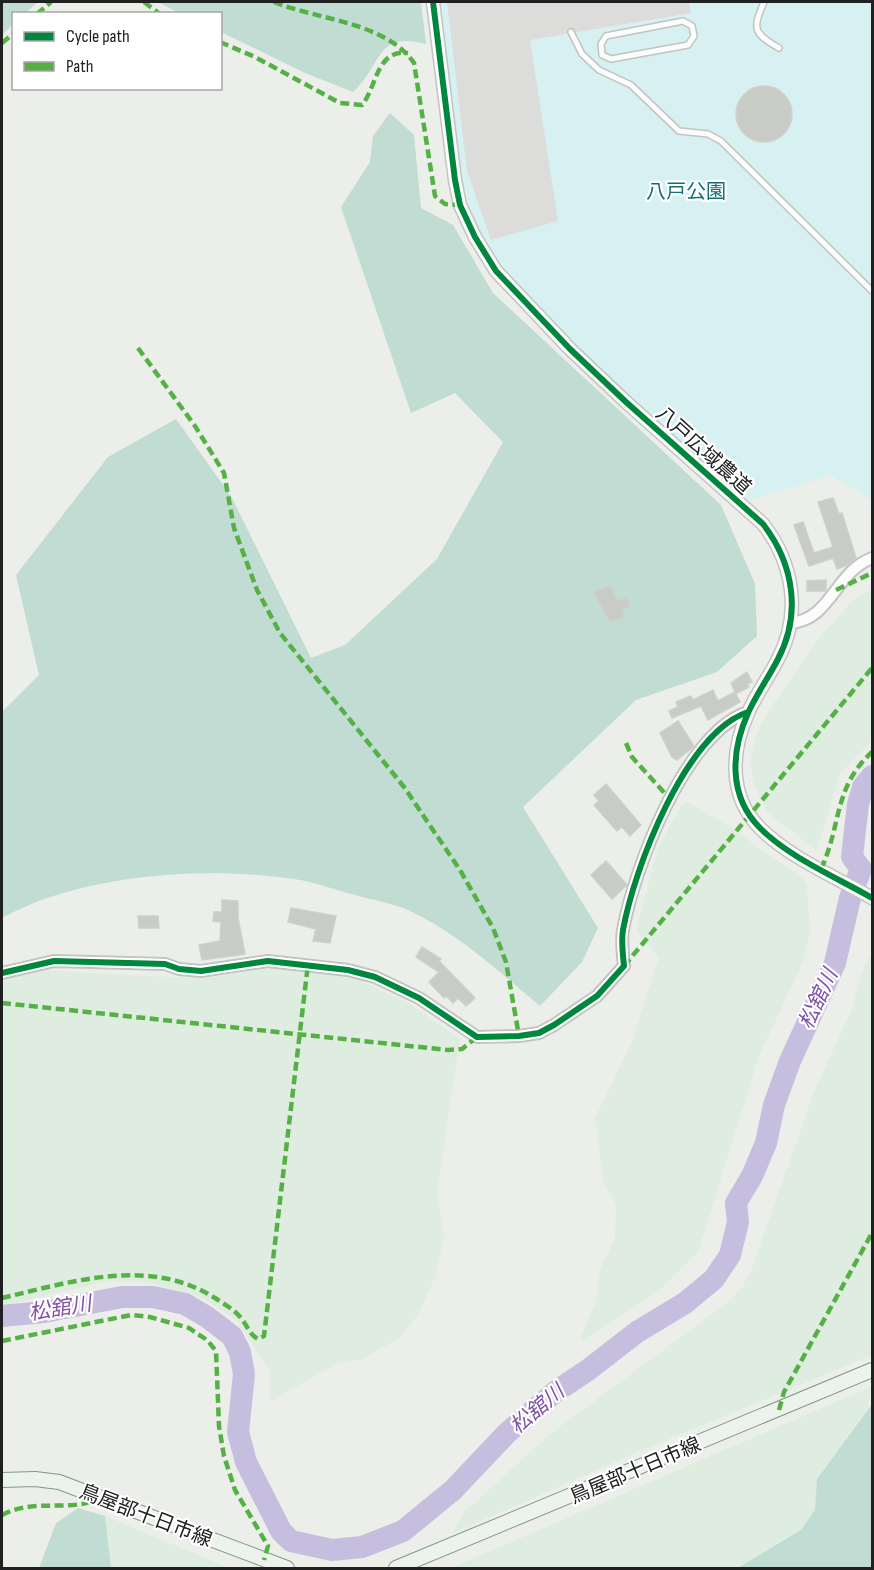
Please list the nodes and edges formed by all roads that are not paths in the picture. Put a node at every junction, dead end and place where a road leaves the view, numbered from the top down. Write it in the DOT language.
graph roads {
  1 [pos="433,2"];
  2 [pos="764,2"];
  3 [pos="571,32"];
  4 [pos="684,46"];
  5 [pos="779,48"];
  6 [pos="873,291"];
  7 [pos="873,558"];
  8 [pos="790,623"];
  9 [pos="748,712"];
  10 [pos="873,898"];
  11 [pos="2,973"];
  12 [pos="873,1370"];
  13 [pos="2,1480"];
  14 [pos="400,1568"];
  15 [pos="287,1569"];
  1 -- 8 [label="street, 八戸広域農道"];
  2 -- 5 [label="lane"];
  3 -- 6 [label="lane"];
  4 -- 4 [label="lane"];
  7 -- 8 [label="street"];
  8 -- 9 [label="street, 八戸広域農道"];
  9 -- 10 [label="street, 八戸広域農道"];
  9 -- 11 [label="street"];
  12 -- 14 [label="main road, 鳥屋部十日市線"];
  13 -- 15 [label="main road, 鳥屋部十日市線"];
}
